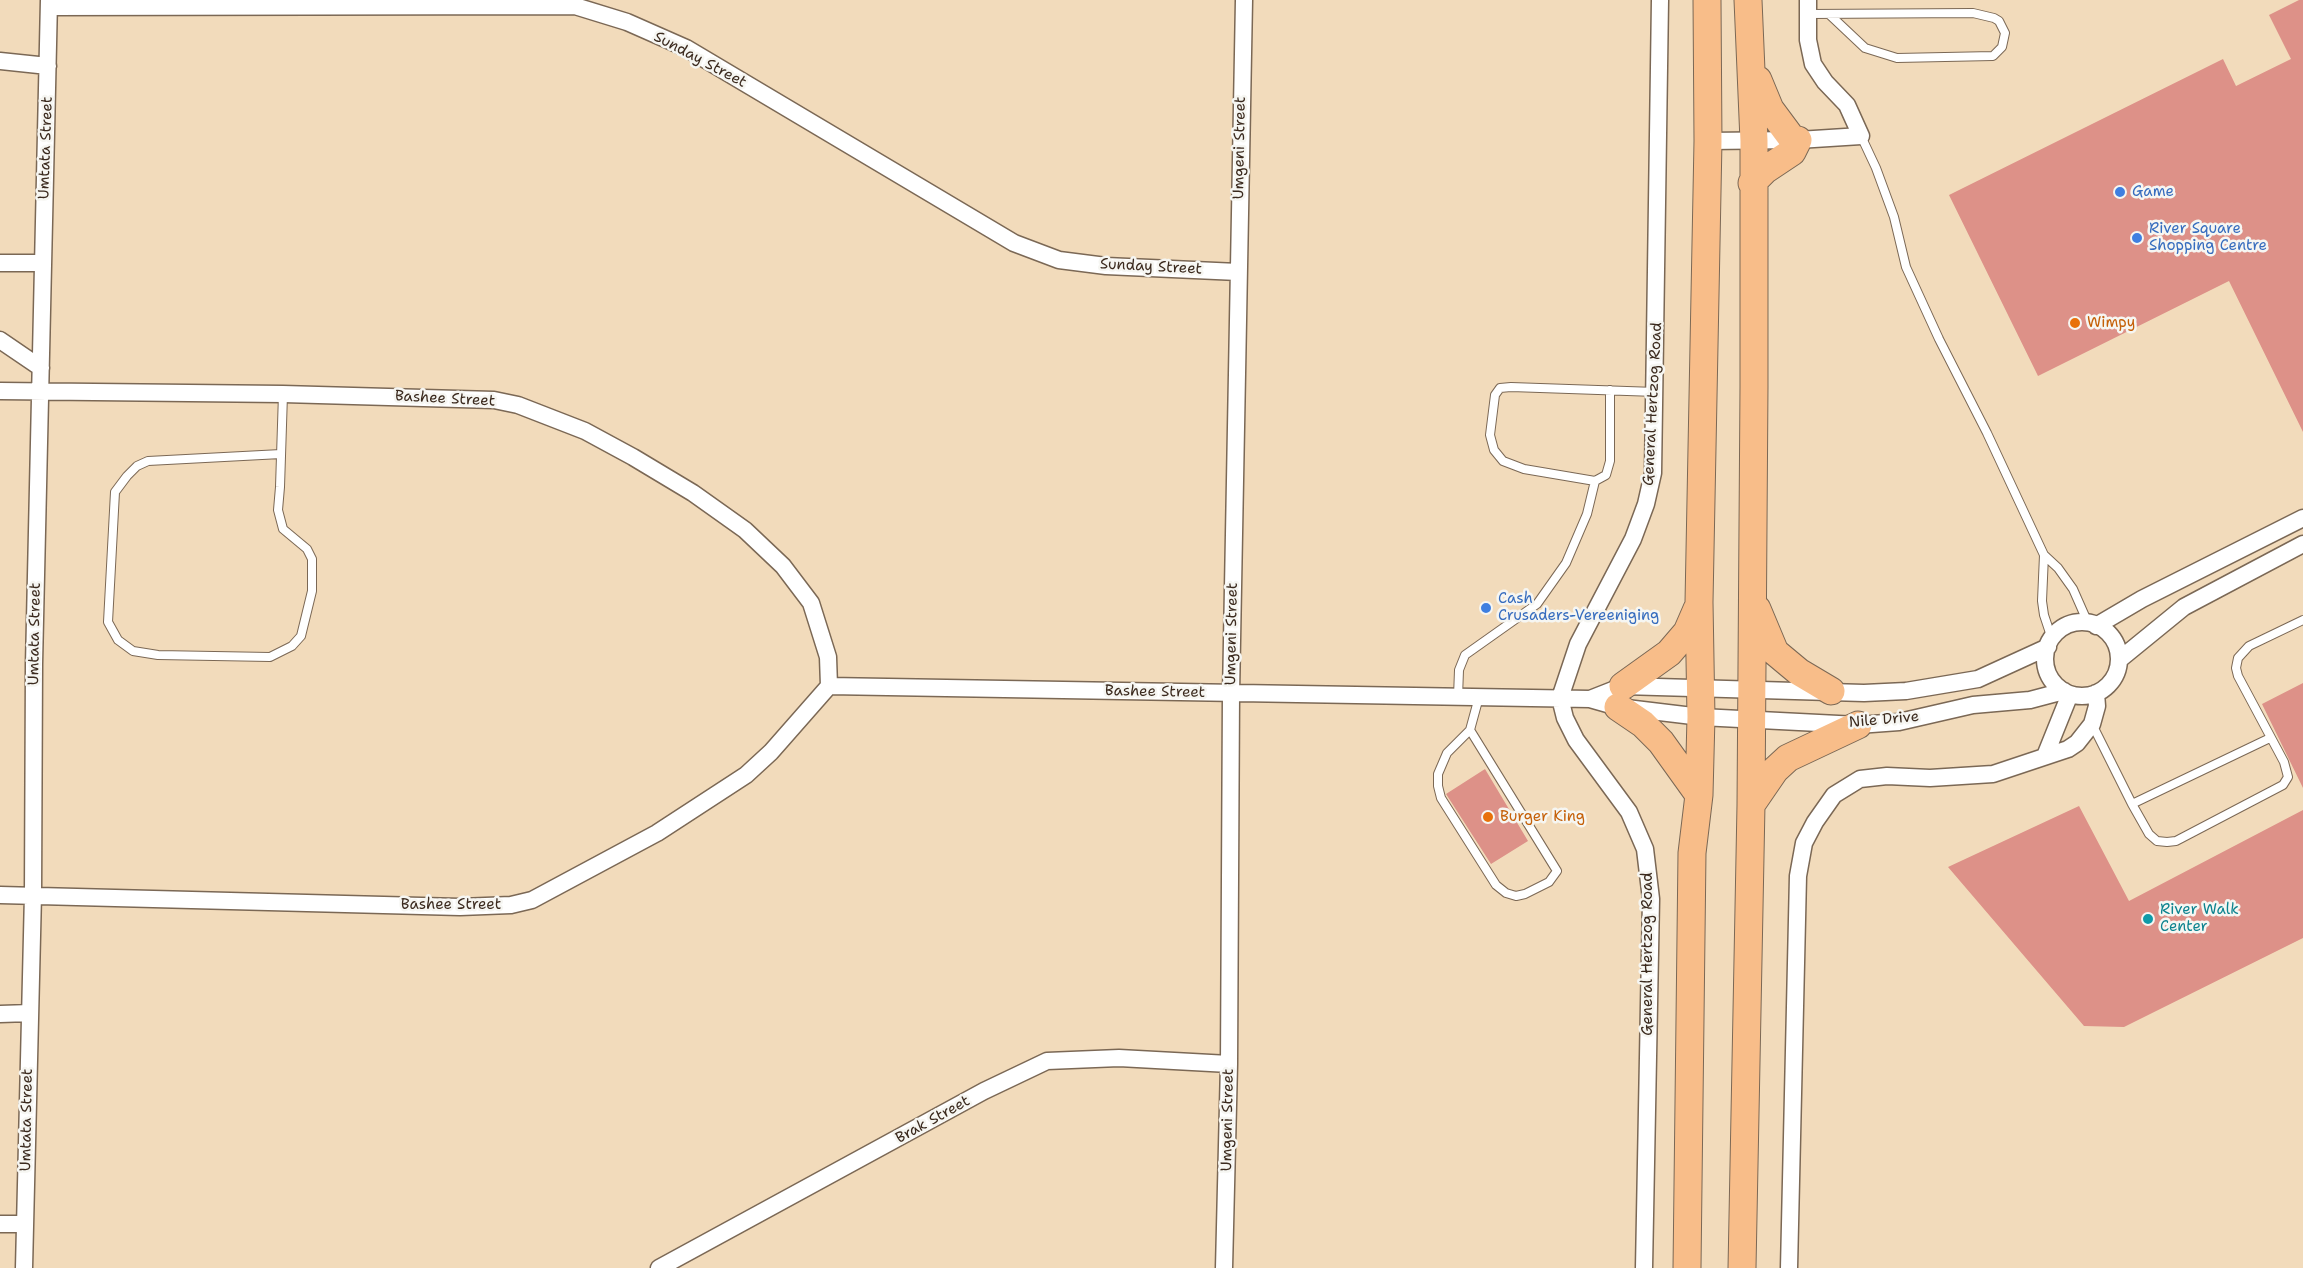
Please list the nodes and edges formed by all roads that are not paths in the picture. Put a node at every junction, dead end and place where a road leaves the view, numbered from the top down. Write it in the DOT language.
graph roads {
  1 [pos="1244,0"];
  2 [pos="1660,0"];
  3 [pos="1707,0"];
  4 [pos="1749,0"];
  5 [pos="49,4"];
  6 [pos="1808,7"];
  7 [pos="1830,15"];
  8 [pos="0,61"];
  9 [pos="48,66"];
  10 [pos="1751,69"];
  11 [pos="1861,136"];
  12 [pos="1796,140"];
  13 [pos="1708,141"];
  14 [pos="1754,141"];
  15 [pos="1752,183"];
  16 [pos="0,263"];
  17 [pos="41,263"];
  18 [pos="1238,272"];
  19 [pos="0,340"];
  20 [pos="41,368"];
  21 [pos="1610,390"];
  22 [pos="0,391"];
  23 [pos="40,391"];
  24 [pos="1656,392"];
  25 [pos="283,394"];
  26 [pos="281,454"];
  27 [pos="1595,482"];
  28 [pos="2303,518"];
  29 [pos="2303,544"];
  30 [pos="2044,555"];
  31 [pos="1751,590"];
  32 [pos="1699,602"];
  33 [pos="2303,620"];
  34 [pos="2092,624"];
  35 [pos="2050,643"];
  36 [pos="2119,660"];
  37 [pos="829,686"];
  38 [pos="1700,687"];
  39 [pos="1751,688"];
  40 [pos="1831,691"];
  41 [pos="2067,692"];
  42 [pos="1231,693"];
  43 [pos="2096,693"];
  44 [pos="1458,697"];
  45 [pos="1479,697"];
  46 [pos="1620,697"];
  47 [pos="1560,698"];
  48 [pos="1701,717"];
  49 [pos="1750,718"];
  50 [pos="2092,724"];
  51 [pos="1858,725"];
  52 [pos="1470,730"];
  53 [pos="2270,738"];
  54 [pos="2045,756"];
  55 [pos="1699,795"];
  56 [pos="2132,804"];
  57 [pos="1751,805"];
  58 [pos="33,894"];
  59 [pos="0,895"];
  60 [pos="30,1012"];
  61 [pos="0,1014"];
  62 [pos="1229,1064"];
  63 [pos="0,1224"];
  64 [pos="25,1224"];
  65 [pos="24,1268"];
  66 [pos="659,1268"];
  67 [pos="1224,1268"];
  68 [pos="1644,1268"];
  69 [pos="1687,1268"];
  70 [pos="1742,1268"];
  71 [pos="1789,1268"];
  1 -- 18 [label="street, Umgeni Street"];
  2 -- 24 [label="street, General Hertzog Road"];
  3 -- 13 [label="main road"];
  4 -- 10 [label="main road"];
  5 -- 9 [label="street, Umtata Street"];
  5 -- 18 [label="street, Sunday Street"];
  6 -- 7 [label="lane"];
  6 -- 11 [label="street"];
  7 -- 7 [label="lane"];
  8 -- 9 [label="street"];
  9 -- 17 [label="street, Umtata Street"];
  10 -- 12 [label="main road"];
  10 -- 14 [label="main road"];
  11 -- 12 [label="street"];
  11 -- 30 [label="lane"];
  12 -- 14 [label="street"];
  12 -- 15 [label="main road"];
  13 -- 14 [label="street"];
  13 -- 32 [label="main road"];
  14 -- 15 [label="main road"];
  15 -- 31 [label="main road"];
  16 -- 17 [label="street"];
  17 -- 20 [label="street, Umtata Street"];
  18 -- 42 [label="street, Umgeni Street"];
  19 -- 20 [label="street"];
  20 -- 23 [label="street, Umtata Street"];
  21 -- 24 [label="lane"];
  21 -- 27 [label="lane"];
  21 -- 27 [label="lane"];
  22 -- 23 [label="street, Bashee Street"];
  23 -- 25 [label="street, Bashee Street"];
  23 -- 58 [label="street, Umtata Street"];
  24 -- 47 [label="street, General Hertzog Road"];
  25 -- 26 [label="lane"];
  25 -- 37 [label="street, Bashee Street"];
  26 -- 26 [label="lane"];
  27 -- 44 [label="lane"];
  28 -- 34 [label="street, Nile Drive"];
  29 -- 36 [label="street"];
  30 -- 34 [label="lane"];
  30 -- 35 [label="lane"];
  31 -- 39 [label="main road"];
  31 -- 40 [label="main road"];
  32 -- 38 [label="main road"];
  32 -- 46 [label="main road"];
  33 -- 53 [label="lane"];
  34 -- 35 [label="street, Nile Drive"];
  34 -- 36 [label="street"];
  35 -- 40 [label="street, Nile Drive"];
  35 -- 41 [label="street"];
  36 -- 43 [label="street"];
  37 -- 42 [label="street, Bashee Street"];
  37 -- 58 [label="street, Bashee Street"];
  38 -- 39 [label="street, Nile Drive"];
  38 -- 46 [label="street, Bashee Street"];
  38 -- 48 [label="main road"];
  39 -- 40 [label="street, Nile Drive"];
  39 -- 49 [label="main road"];
  41 -- 43 [label="street, Nile Drive"];
  41 -- 51 [label="street, Nile Drive"];
  41 -- 54 [label="street"];
  42 -- 44 [label="street, Bashee Street"];
  42 -- 62 [label="street, Umgeni Street"];
  43 -- 50 [label="street"];
  44 -- 45 [label="street, Bashee Street"];
  45 -- 47 [label="street, Bashee Street"];
  45 -- 52 [label="lane"];
  46 -- 47 [label="street, Bashee Street"];
  46 -- 48 [label="street, Bashee Street"];
  46 -- 55 [label="main road"];
  47 -- 68 [label="street, General Hertzog Road"];
  48 -- 49 [label="street, Nile Drive"];
  48 -- 55 [label="main road"];
  49 -- 51 [label="street, Nile Drive"];
  49 -- 57 [label="main road"];
  50 -- 54 [label="street"];
  50 -- 56 [label="lane"];
  51 -- 57 [label="main road"];
  52 -- 52 [label="lane"];
  53 -- 56 [label="lane"];
  53 -- 56 [label="lane"];
  54 -- 71 [label="street"];
  55 -- 69 [label="main road"];
  57 -- 70 [label="main road"];
  58 -- 59 [label="street, Bashee Street"];
  58 -- 60 [label="street, Umtata Street"];
  60 -- 61 [label="street"];
  60 -- 64 [label="street, Umtata Street"];
  62 -- 66 [label="street, Brak Street"];
  62 -- 67 [label="street, Umgeni Street"];
  63 -- 64 [label="street"];
  64 -- 65 [label="street, Umtata Street"];
}
